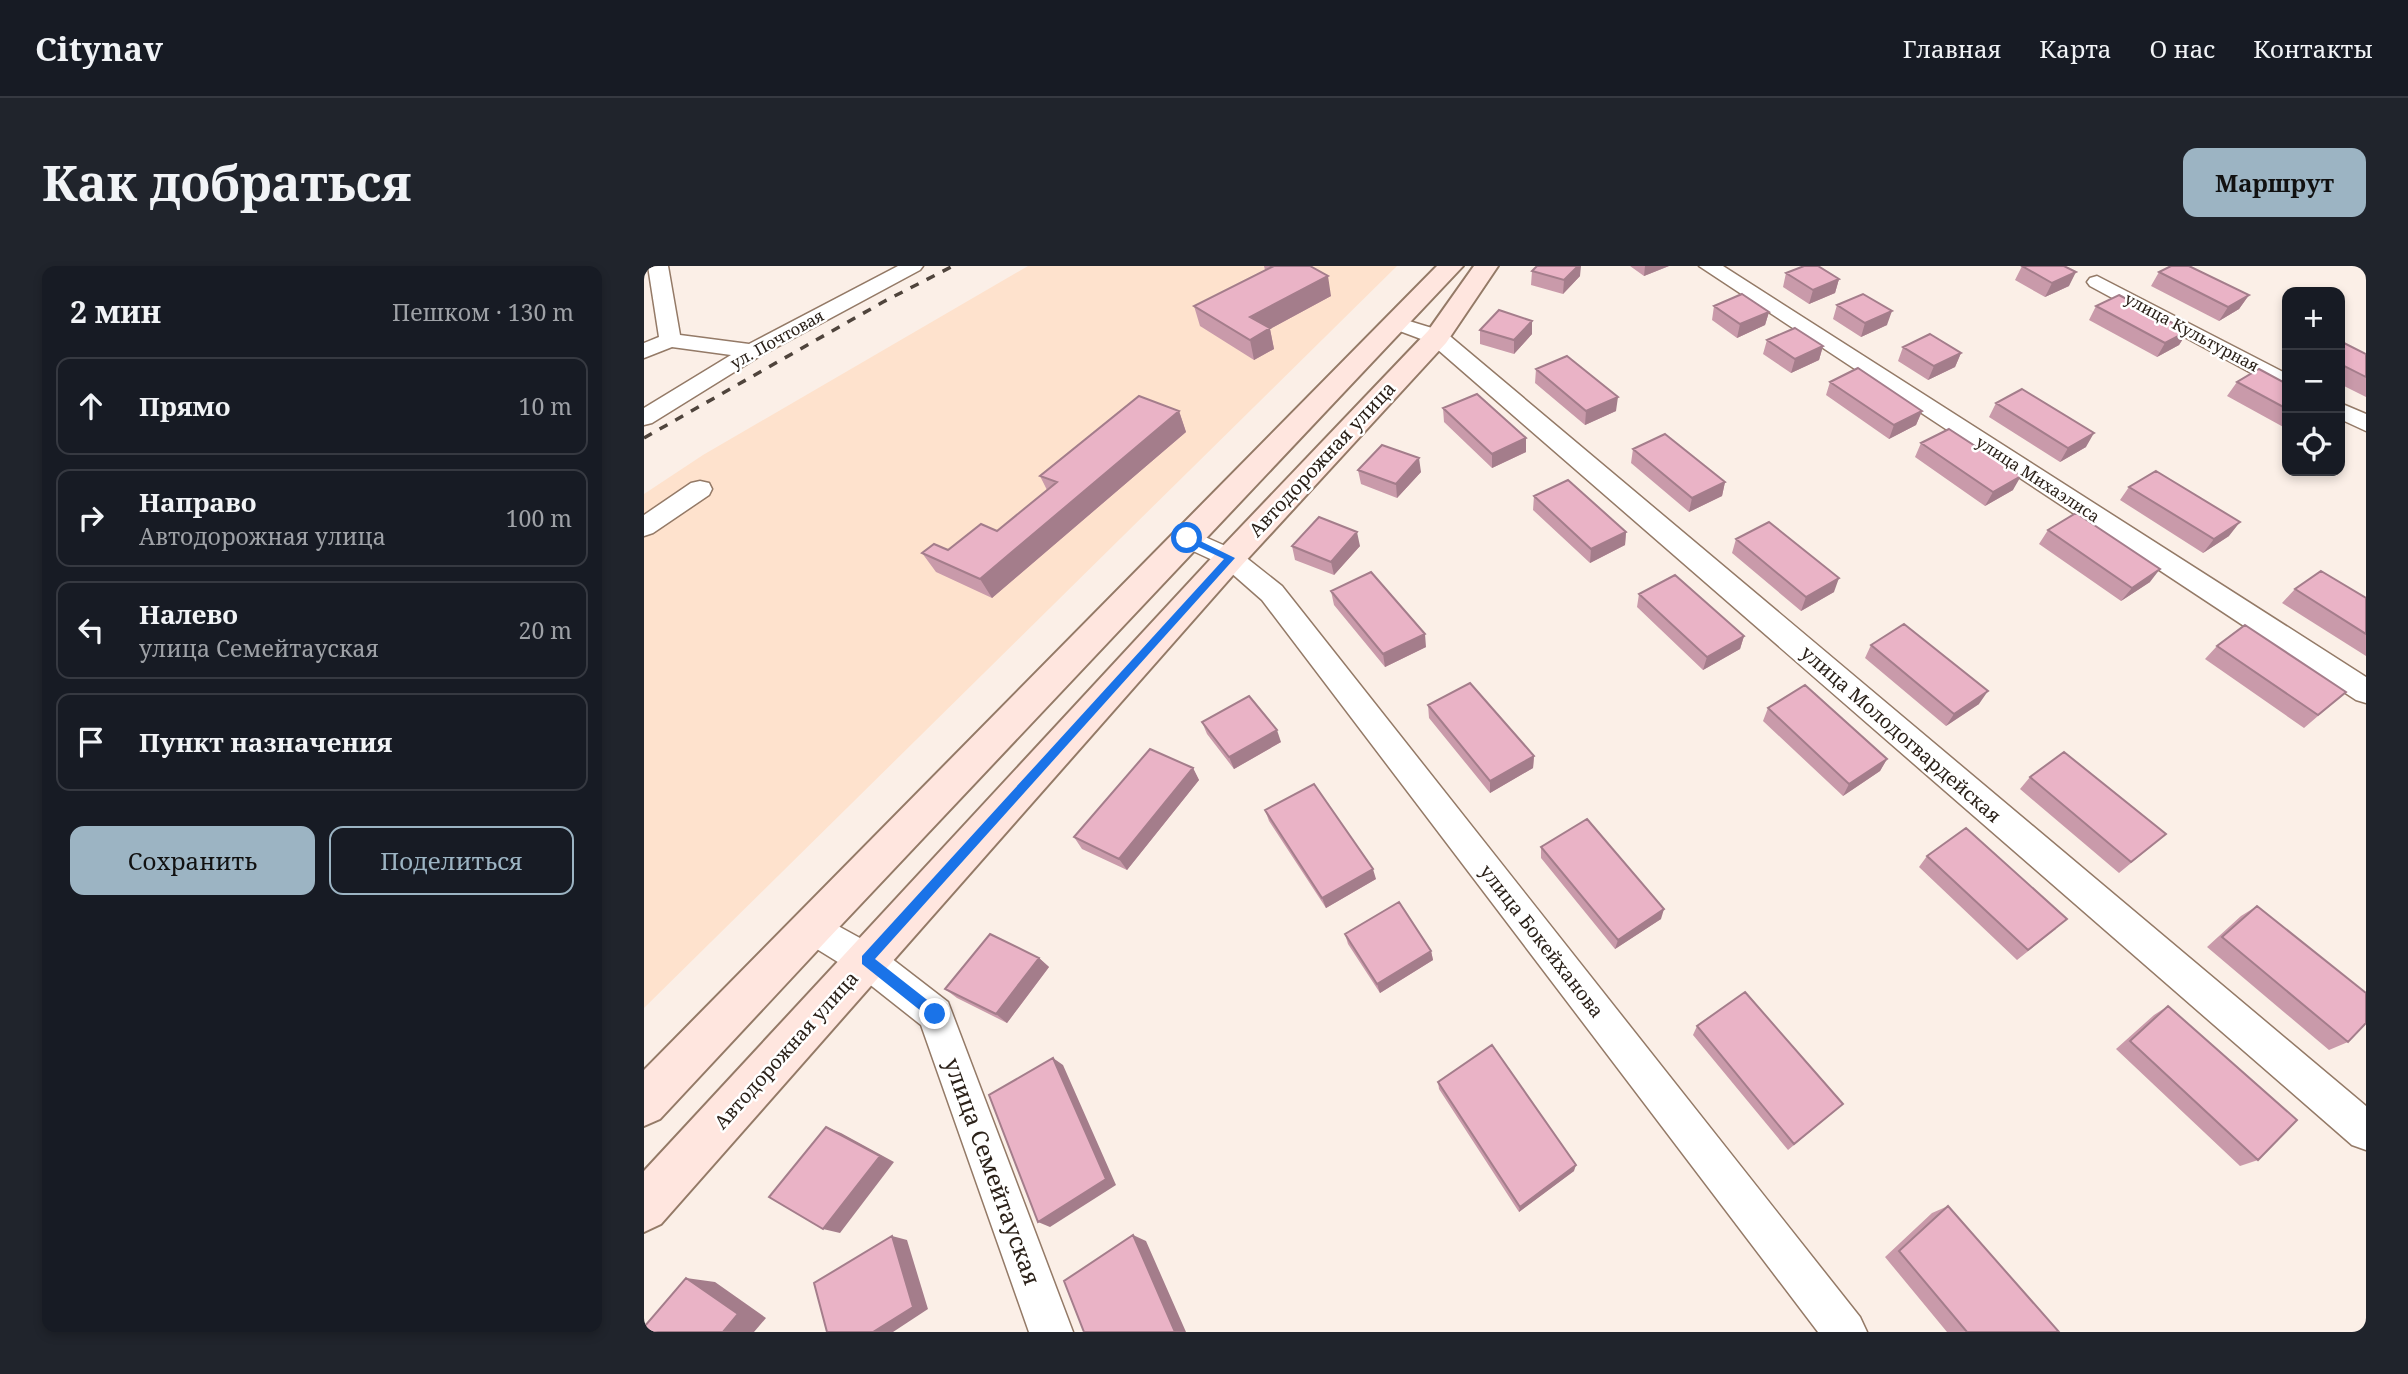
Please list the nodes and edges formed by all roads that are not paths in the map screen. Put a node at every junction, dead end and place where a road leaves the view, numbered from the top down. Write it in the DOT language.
graph roads {
  1 [pos="658,266"];
  2 [pos="913,266"];
  3 [pos="1451,266"];
  4 [pos="1486,266"];
  5 [pos="1709,266"];
  6 [pos="2097,282"];
  7 [pos="1396,323"];
  8 [pos="1437,337"];
  9 [pos="670,340"];
  10 [pos="644,351"];
  11 [pos="752,351"];
  12 [pos="2282,380"];
  13 [pos="2345,413"];
  14 [pos="644,418"];
  15 [pos="2366,424"];
  16 [pos="700,489"];
  17 [pos="644,527"];
  18 [pos="1187,538"];
  19 [pos="1230,558"];
  20 [pos="2366,692"];
  21 [pos="811,927"];
  22 [pos="866,960"];
  23 [pos="644,1103"];
  24 [pos="2366,1131"];
  25 [pos="644,1207"];
  26 [pos="1051,1332"];
  27 [pos="1845,1332"];
  1 -- 9 [label="street"];
  2 -- 11 [label="street, ул. Почтовая"];
  3 -- 7 [label="main road, Автодорожная улица"];
  4 -- 8 [label="main road, Автодорожная улица"];
  5 -- 20 [label="street, улица Михаэлиса"];
  6 -- 12 [label="street, улица Культурная"];
  7 -- 8 [label="street"];
  7 -- 18 [label="main road, Автодорожная улица"];
  8 -- 19 [label="main road, Автодорожная улица"];
  8 -- 24 [label="street, улица Молодогвардейская"];
  9 -- 10 [label="street"];
  9 -- 11 [label="street"];
  11 -- 14 [label="street, ул. Почтовая"];
  13 -- 15 [label="street"];
  16 -- 17 [label="street"];
  18 -- 19 [label="street, улица Бокейханова"];
  18 -- 21 [label="main road, Автодорожная улица"];
  19 -- 22 [label="main road, Автодорожная улица"];
  19 -- 27 [label="street, улица Бокейханова"];
  21 -- 22 [label="street, улица Семейтауская"];
  21 -- 23 [label="main road, Автодорожная улица"];
  22 -- 25 [label="main road, Автодорожная улица"];
  22 -- 26 [label="street, улица Семейтауская"];
}
